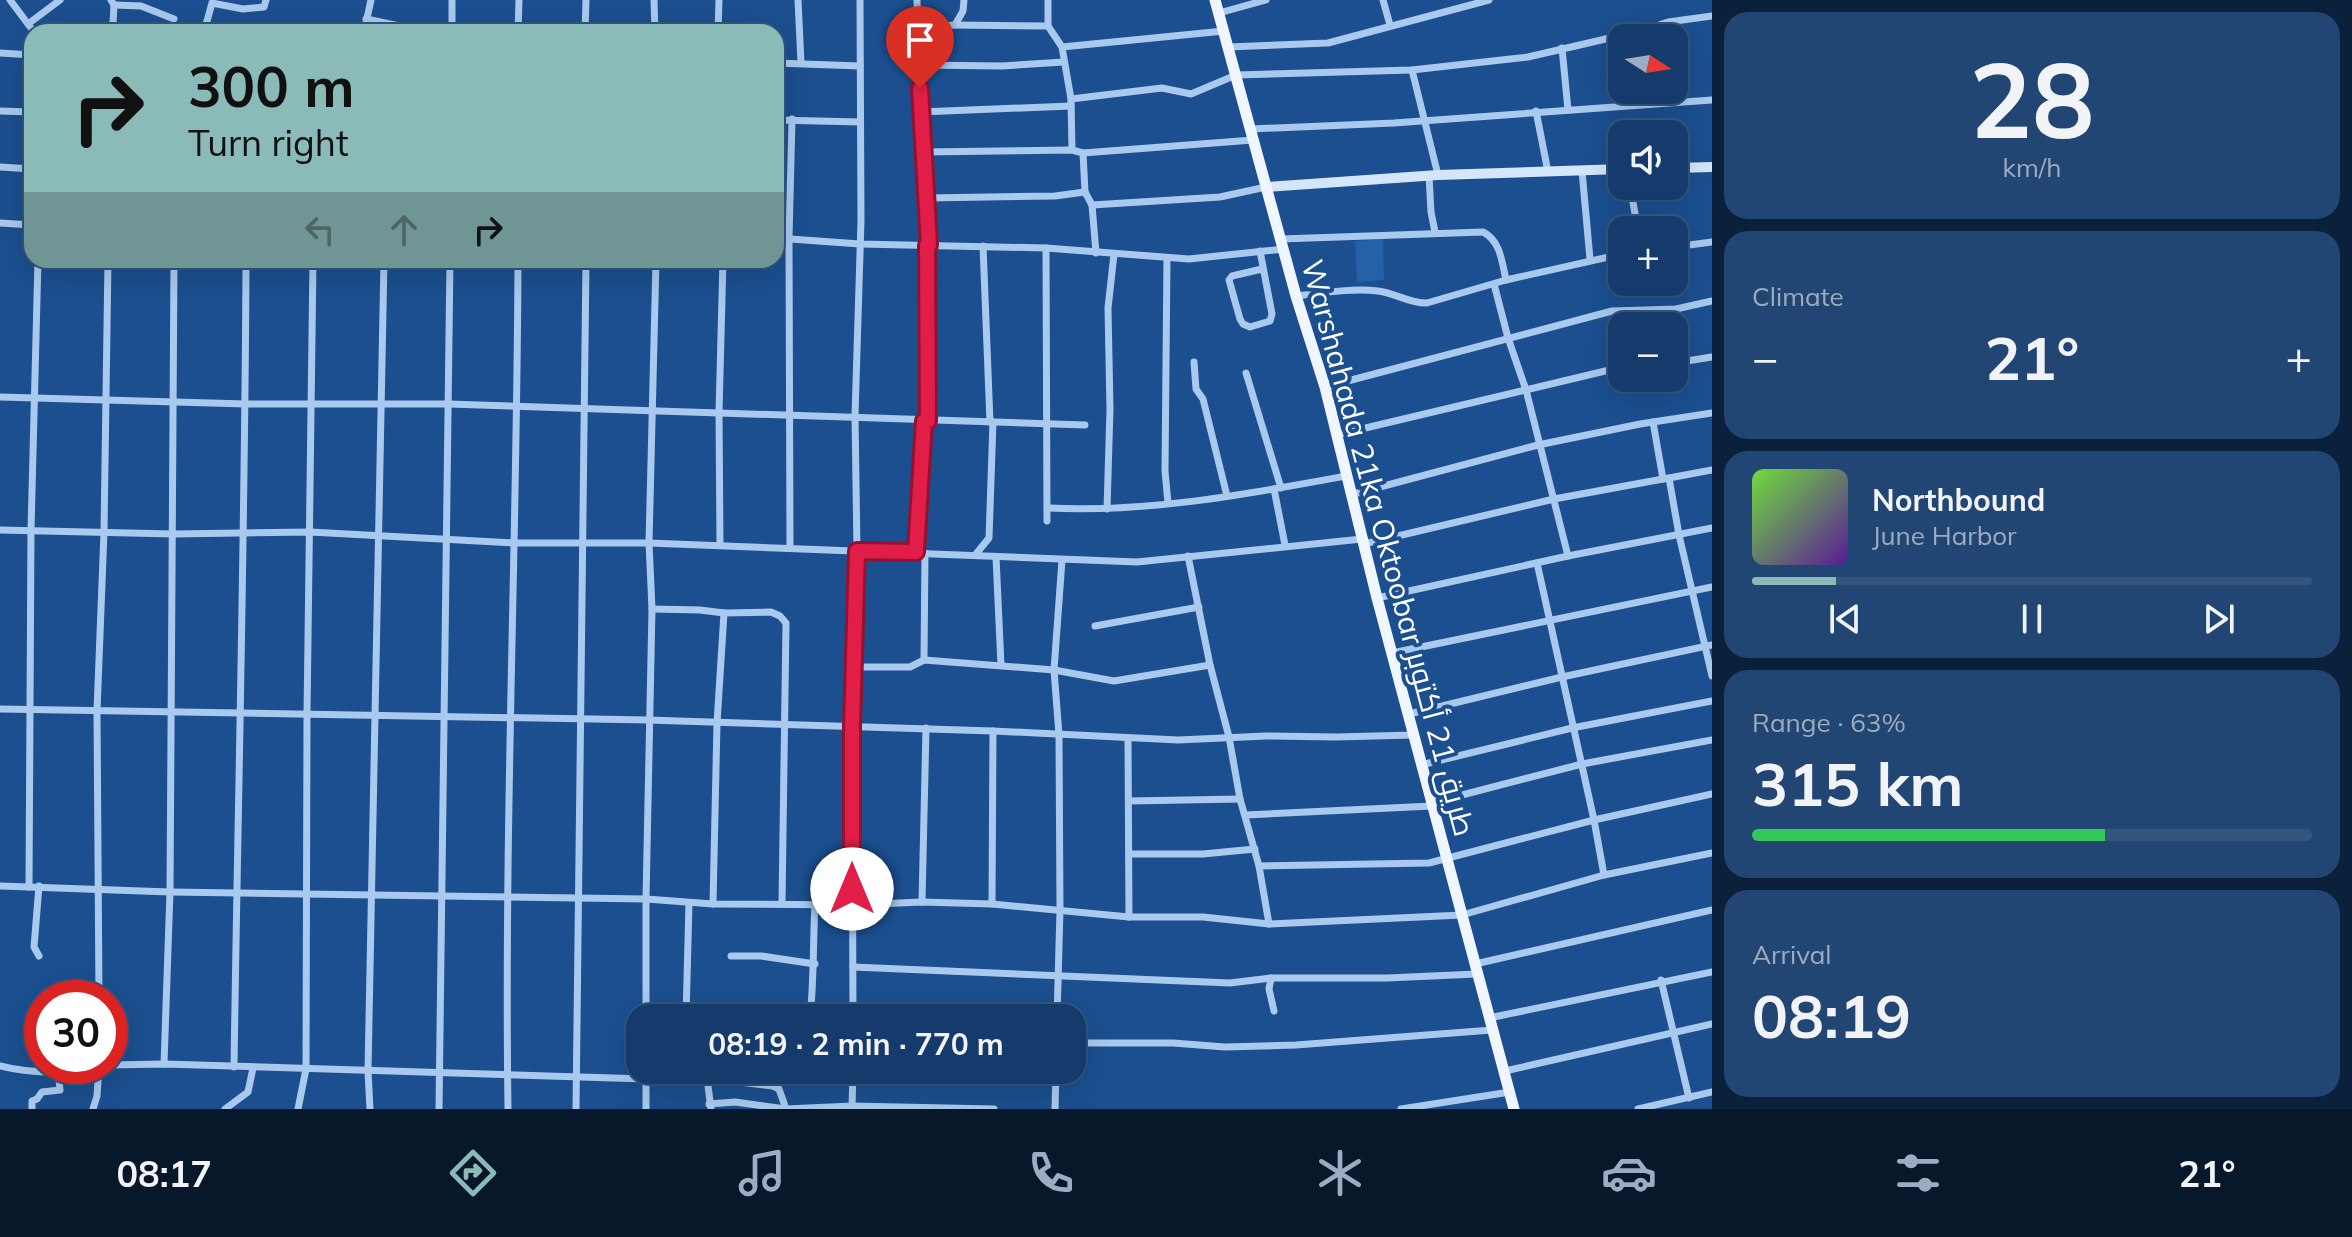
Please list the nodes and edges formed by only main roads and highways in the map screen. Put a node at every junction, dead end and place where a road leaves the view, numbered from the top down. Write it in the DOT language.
graph roads {
  1 [pos="1215,0"];
  2 [pos="1514,1109"];
  1 -- 2 [label="main road, Warshahada 21ka Oktoobar طريق 21 أكتوبر"];
}
